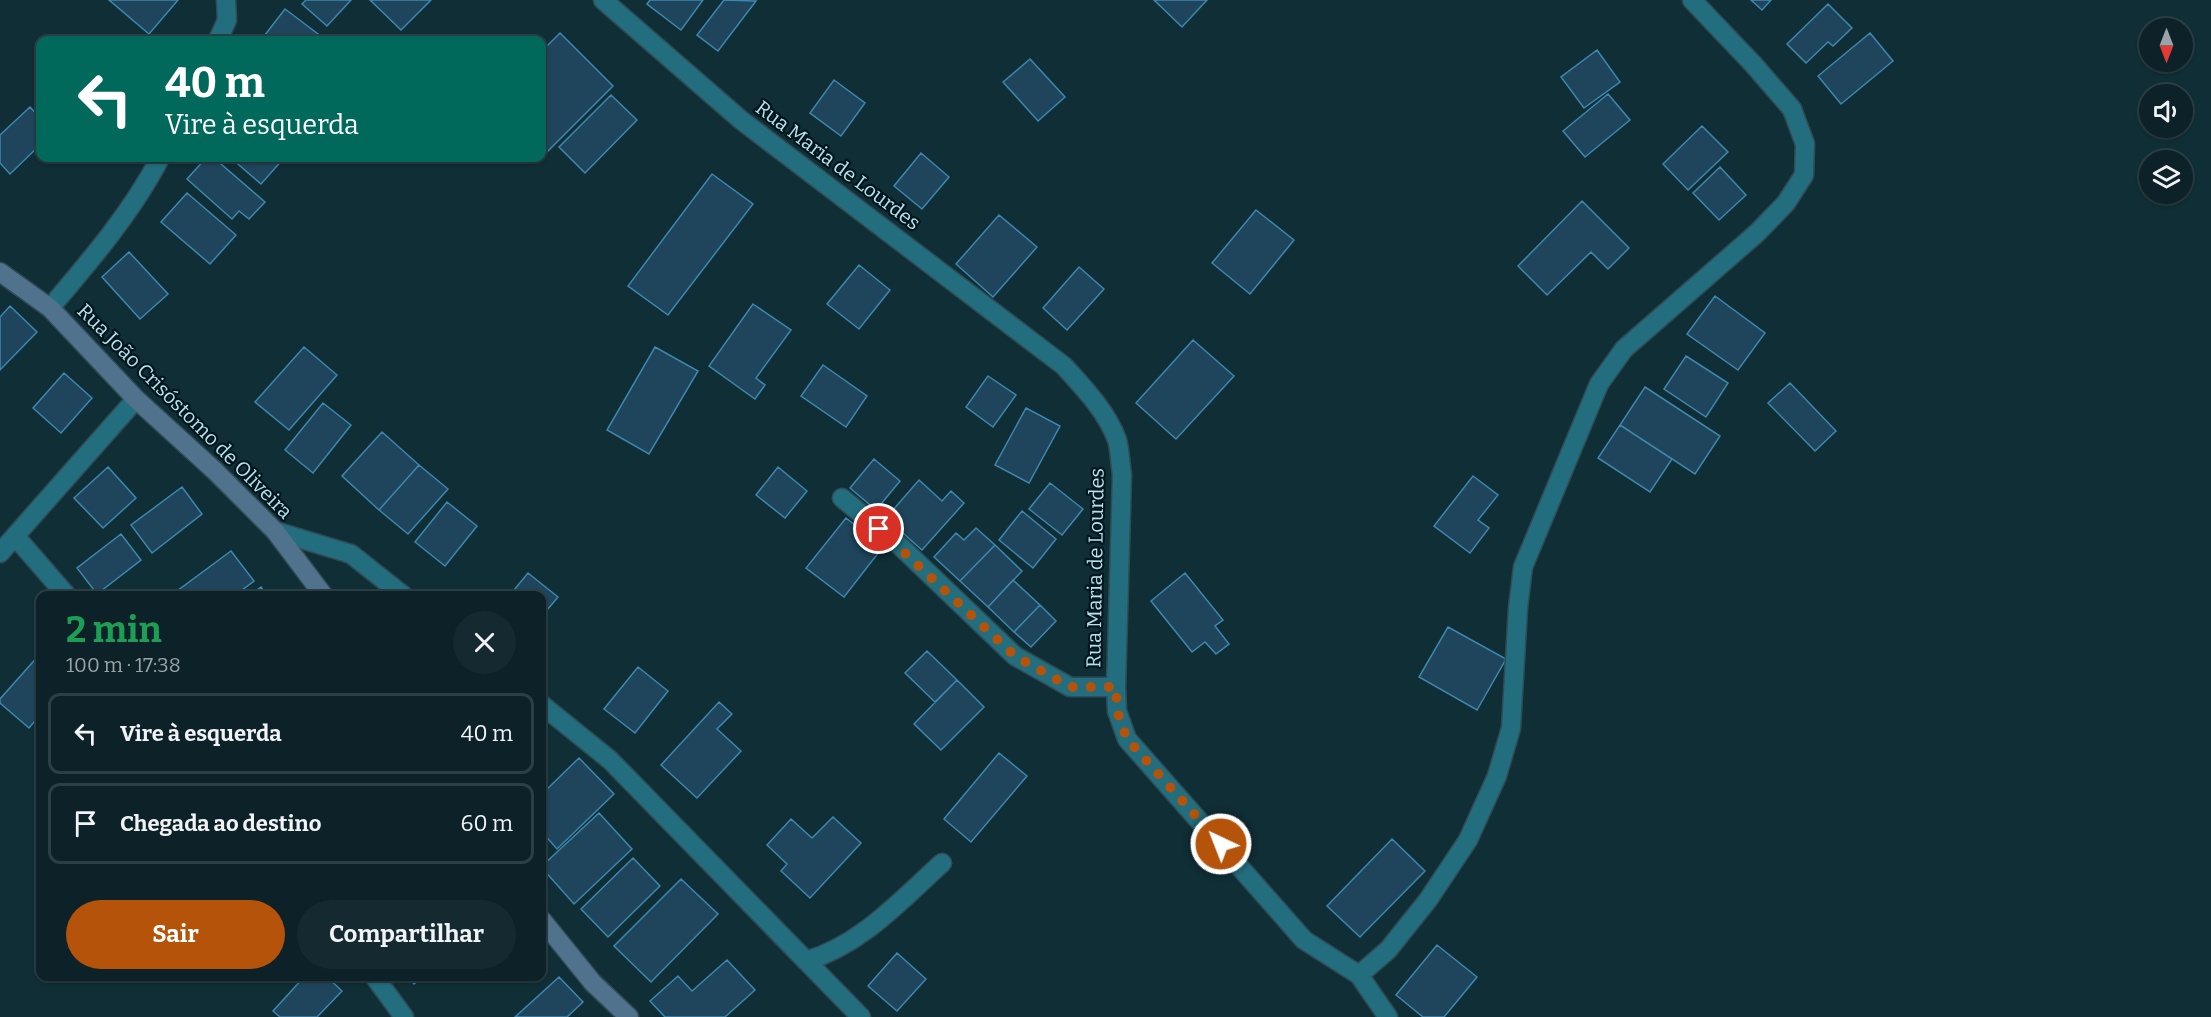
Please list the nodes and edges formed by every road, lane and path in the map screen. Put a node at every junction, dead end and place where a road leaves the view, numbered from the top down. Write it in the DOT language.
graph roads {
  1 [pos="226,0"];
  2 [pos="603,0"];
  3 [pos="1692,0"];
  4 [pos="220,36"];
  5 [pos="158,162"];
  6 [pos="0,272"];
  7 [pos="50,308"];
  8 [pos="136,399"];
  9 [pos="842,498"];
  10 [pos="275,531"];
  11 [pos="15,536"];
  12 [pos="0,553"];
  13 [pos="63,591"];
  14 [pos="320,591"];
  15 [pos="398,591"];
  16 [pos="1116,687"];
  17 [pos="546,708"];
  18 [pos="942,863"];
  19 [pos="546,925"];
  20 [pos="807,961"];
  21 [pos="1359,975"];
  22 [pos="378,981"];
  23 [pos="404,1017"];
  24 [pos="628,1017"];
  25 [pos="861,1017"];
  26 [pos="1388,1017"];
  1 -- 4 [label="street"];
  2 -- 16 [label="street, Rua Maria de Lourdes"];
  3 -- 21 [label="street"];
  5 -- 7 [label="street"];
  6 -- 7 [label="street, Rua João Crisóstomo de Oliveira"];
  7 -- 8 [label="street, Rua João Crisóstomo de Oliveira"];
  8 -- 10 [label="street, Rua João Crisóstomo de Oliveira"];
  8 -- 11 [label="street"];
  9 -- 16 [label="street"];
  10 -- 14 [label="street, Rua João Crisóstomo de Oliveira"];
  10 -- 15 [label="street"];
  11 -- 12 [label="street"];
  11 -- 13 [label="street"];
  16 -- 21 [label="street, Rua Maria de Lourdes"];
  17 -- 20 [label="street"];
  18 -- 20 [label="street"];
  19 -- 24 [label="street"];
  20 -- 25 [label="street"];
  21 -- 26 [label="street, Rua Maria de Lourdes"];
  22 -- 23 [label="street"];
}
